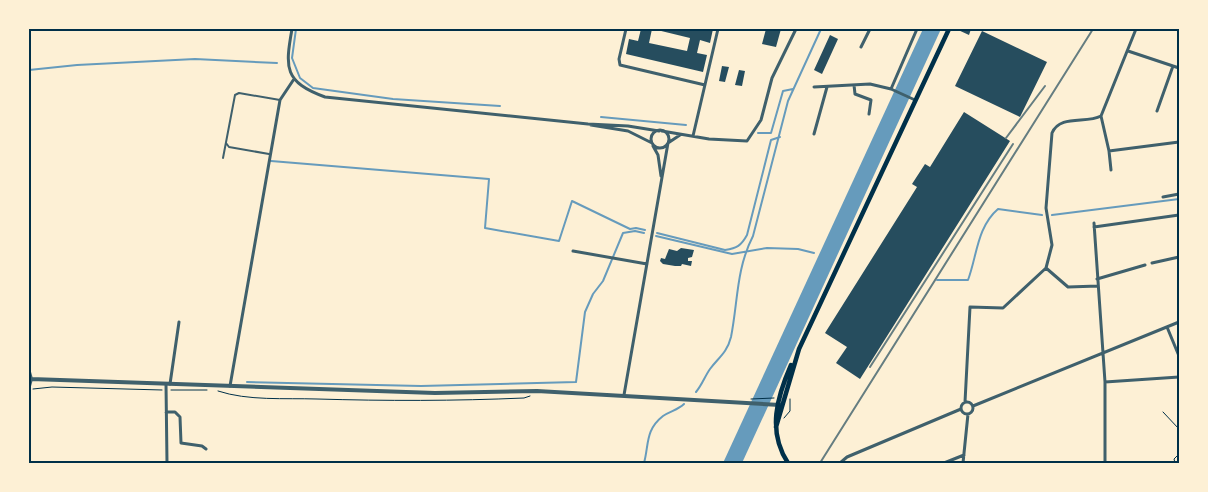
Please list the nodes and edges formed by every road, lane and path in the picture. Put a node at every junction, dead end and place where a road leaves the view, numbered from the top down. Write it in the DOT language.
graph roads {
  1 [pos="292,29"];
  2 [pos="626,29"];
  3 [pos="718,29"];
  4 [pos="796,29"];
  5 [pos="870,29"];
  6 [pos="917,29"];
  7 [pos="949,29"];
  8 [pos="1136,29"];
  9 [pos="861,47"];
  10 [pos="1128,51"];
  11 [pos="1173,66"];
  12 [pos="1179,68"];
  13 [pos="294,79"];
  14 [pos="854,85"];
  15 [pos="704,86"];
  16 [pos="814,87"];
  17 [pos="828,87"];
  18 [pos="893,90"];
  19 [pos="280,100"];
  20 [pos="916,100"];
  21 [pos="1157,111"];
  22 [pos="868,114"];
  23 [pos="1101,116"];
  24 [pos="588,124"];
  25 [pos="661,131"];
  26 [pos="814,134"];
  27 [pos="680,135"];
  28 [pos="692,136"];
  29 [pos="668,142"];
  30 [pos="1179,142"];
  31 [pos="226,143"];
  32 [pos="653,144"];
  33 [pos="1108,150"];
  34 [pos="269,154"];
  35 [pos="223,158"];
  36 [pos="1110,170"];
  37 [pos="661,181"];
  38 [pos="1179,194"];
  39 [pos="1163,197"];
  40 [pos="1179,215"];
  41 [pos="573,251"];
  42 [pos="1179,256"];
  43 [pos="1152,263"];
  44 [pos="647,264"];
  45 [pos="1145,265"];
  46 [pos="1046,268"];
  47 [pos="1098,279"];
  48 [pos="1098,286"];
  49 [pos="179,322"];
  50 [pos="1179,322"];
  51 [pos="1167,327"];
  52 [pos="799,350"];
  53 [pos="1104,353"];
  54 [pos="1179,356"];
  55 [pos="29,372"];
  56 [pos="1179,377"];
  57 [pos="31,379"];
  58 [pos="1105,382"];
  59 [pos="29,386"];
  60 [pos="167,386"];
  61 [pos="230,386"];
  62 [pos="29,390"];
  63 [pos="209,390"];
  64 [pos="218,390"];
  65 [pos="534,394"];
  66 [pos="624,395"];
  67 [pos="790,396"];
  68 [pos="751,400"];
  69 [pos="966,402"];
  70 [pos="776,405"];
  71 [pos="973,406"];
  72 [pos="961,409"];
  73 [pos="166,412"];
  74 [pos="1163,412"];
  75 [pos="968,414"];
  76 [pos="782,421"];
  77 [pos="1179,429"];
  78 [pos="206,449"];
  79 [pos="1179,454"];
  80 [pos="964,455"];
  81 [pos="167,463"];
  82 [pos="788,463"];
  83 [pos="840,463"];
  84 [pos="944,463"];
  85 [pos="963,463"];
  86 [pos="1105,463"];
  87 [pos="1175,463"];
  1 -- 13 [label="street"];
  2 -- 15 [label="street"];
  3 -- 15 [label="street"];
  4 -- 28 [label="street"];
  5 -- 9 [label="street"];
  6 -- 18 [label="street"];
  7 -- 20 [label="main road"];
  8 -- 10 [label="street"];
  10 -- 11 [label="street"];
  10 -- 23 [label="street"];
  11 -- 12 [label="street"];
  11 -- 21 [label="street"];
  13 -- 19 [label="street"];
  13 -- 24 [label="street"];
  14 -- 17 [label="street"];
  14 -- 18 [label="street"];
  14 -- 22 [label="street"];
  15 -- 28 [label="street"];
  16 -- 17 [label="street"];
  17 -- 26 [label="street"];
  18 -- 20 [label="street"];
  19 -- 31 [label="lane"];
  19 -- 34 [label="street"];
  20 -- 52 [label="main road"];
  23 -- 33 [label="street"];
  23 -- 46 [label="street"];
  24 -- 25 [label="street"];
  24 -- 32 [label="street"];
  25 -- 27 [label="street"];
  25 -- 29 [label="street"];
  25 -- 32 [label="street"];
  27 -- 28 [label="street"];
  27 -- 29 [label="street"];
  29 -- 32 [label="street"];
  29 -- 37 [label="street"];
  30 -- 33 [label="street"];
  31 -- 34 [label="lane"];
  31 -- 35 [label="lane"];
  32 -- 37 [label="street"];
  33 -- 36 [label="street"];
  34 -- 61 [label="street"];
  37 -- 44 [label="street"];
  38 -- 39 [label="street"];
  40 -- 47 [label="street"];
  41 -- 44 [label="street"];
  42 -- 43 [label="street"];
  44 -- 66 [label="street"];
  45 -- 47 [label="street"];
  46 -- 48 [label="street"];
  46 -- 69 [label="street"];
  47 -- 48 [label="street"];
  48 -- 53 [label="street"];
  49 -- 60 [label="street"];
  50 -- 51 [label="street"];
  51 -- 53 [label="street"];
  51 -- 54 [label="street"];
  52 -- 70 [label="main road"];
  52 -- 70 [label="main road"];
  53 -- 58 [label="street"];
  53 -- 71 [label="street"];
  55 -- 57 [label="street"];
  56 -- 58 [label="street"];
  57 -- 59 [label="street"];
  57 -- 60 [label="street"];
  58 -- 86 [label="street"];
  60 -- 61 [label="street"];
  60 -- 62 [label="path"];
  60 -- 63 [label="path"];
  60 -- 73 [label="street"];
  61 -- 66 [label="street"];
  64 -- 65 [label="path"];
  66 -- 68 [label="street"];
  67 -- 76 [label="path"];
  68 -- 70 [label="street"];
  68 -- 70 [label="path"];
  69 -- 71 [label="street"];
  69 -- 72 [label="street"];
  70 -- 82 [label="main road"];
  71 -- 75 [label="street"];
  72 -- 75 [label="street"];
  72 -- 83 [label="street"];
  73 -- 78 [label="street"];
  73 -- 81 [label="street"];
  74 -- 77 [label="path"];
  75 -- 80 [label="street"];
  79 -- 87 [label="path"];
  80 -- 84 [label="street"];
  80 -- 85 [label="street"];
}
